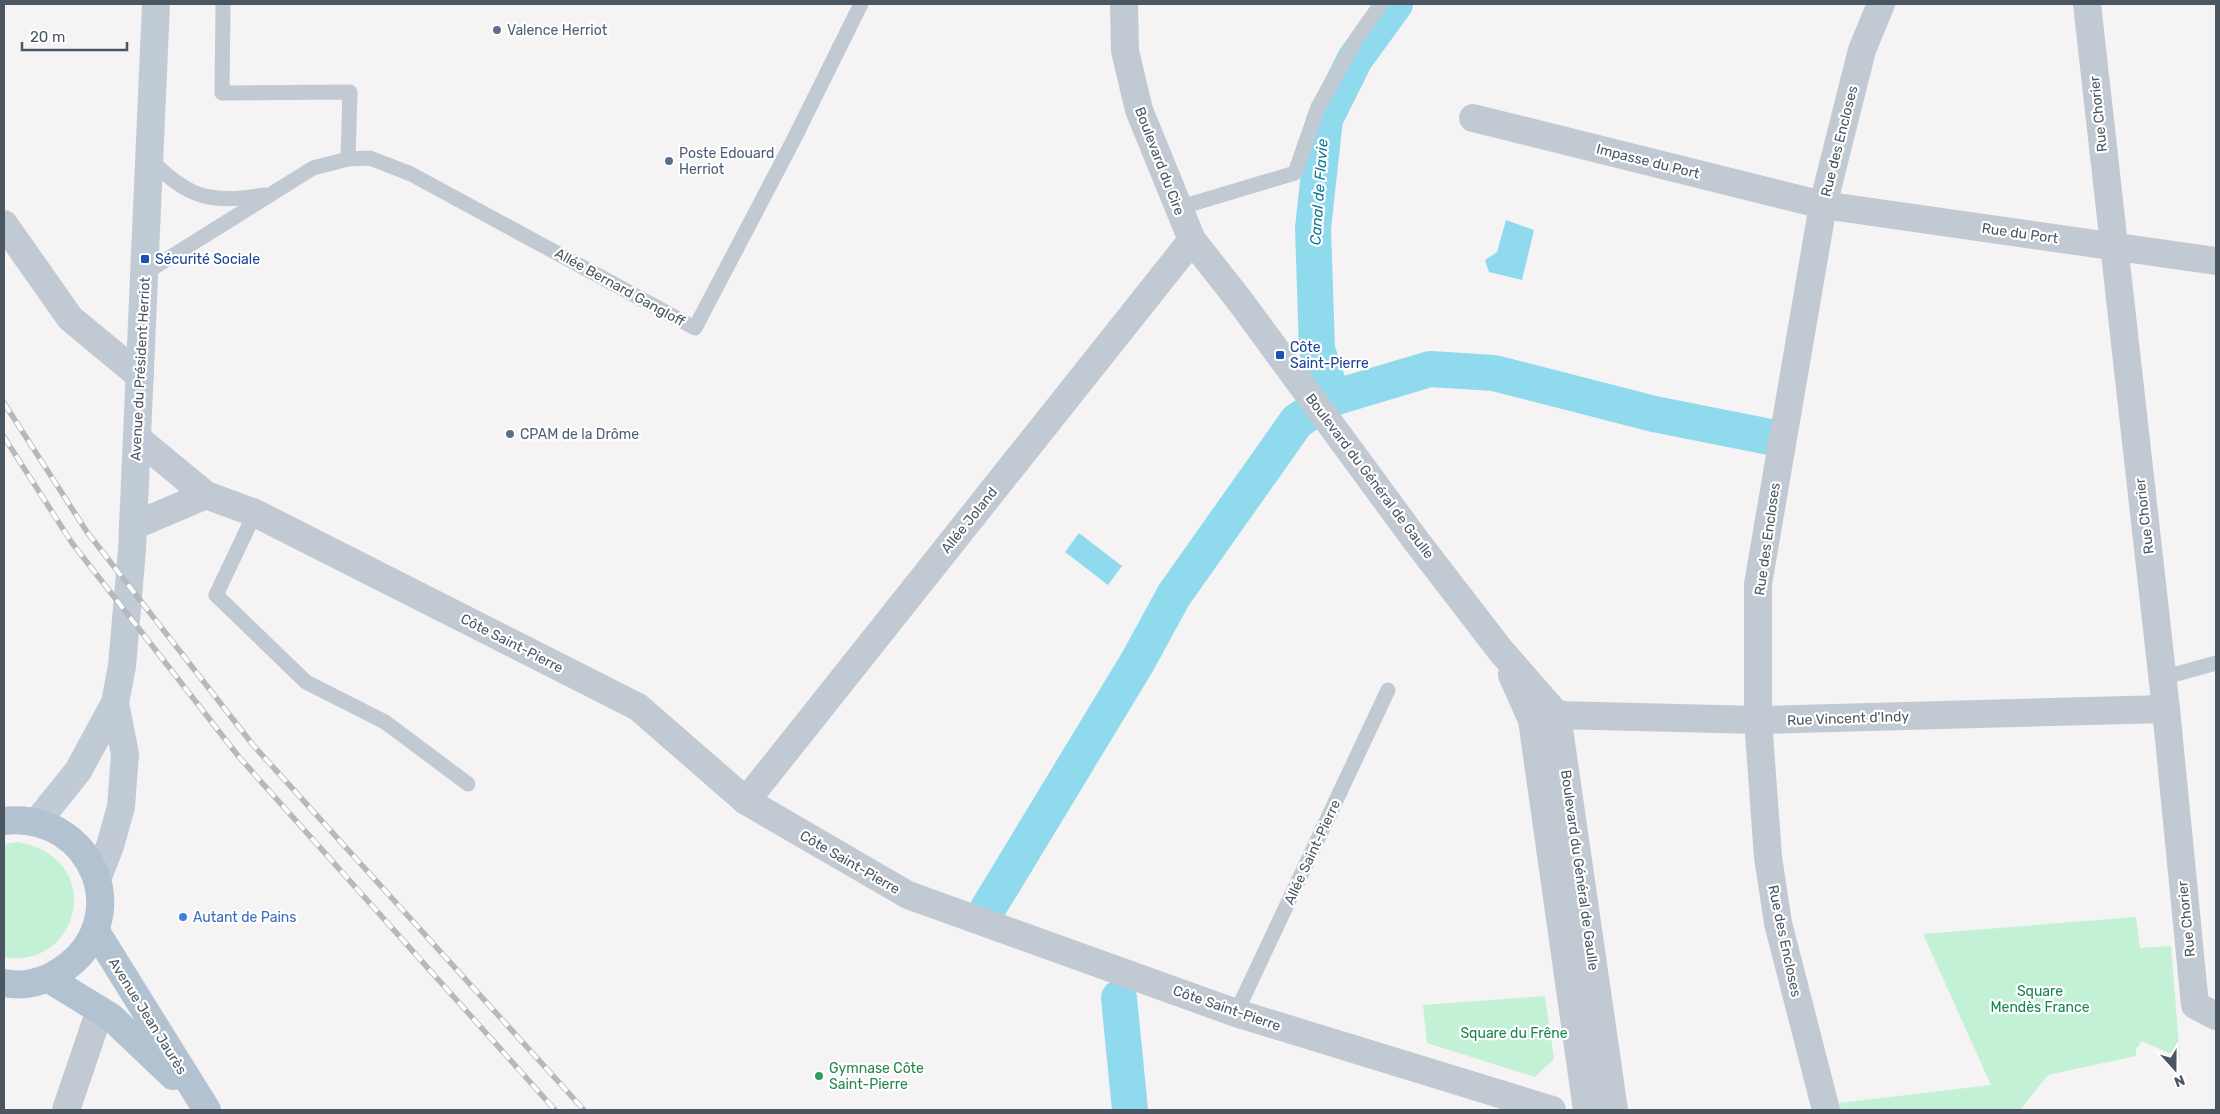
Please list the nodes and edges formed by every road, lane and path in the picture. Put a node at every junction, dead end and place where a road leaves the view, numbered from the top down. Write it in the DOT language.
graph roads {
  1 [pos="156,4"];
  2 [pos="223,4"];
  3 [pos="861,4"];
  4 [pos="1124,4"];
  5 [pos="1381,4"];
  6 [pos="1881,4"];
  7 [pos="2086,4"];
  8 [pos="1473,118"];
  9 [pos="150,159"];
  10 [pos="348,159"];
  11 [pos="270,194"];
  12 [pos="1823,205"];
  13 [pos="1178,208"];
  14 [pos="4,224"];
  15 [pos="1192,240"];
  16 [pos="2113,246"];
  17 [pos="2216,261"];
  18 [pos="145,273"];
  19 [pos="1240,301"];
  20 [pos="140,376"];
  21 [pos="137,438"];
  22 [pos="206,495"];
  23 [pos="255,513"];
  24 [pos="134,515"];
  25 [pos="2216,663"];
  26 [pos="2162,678"];
  27 [pos="1388,690"];
  28 [pos="115,703"];
  29 [pos="2166,709"];
  30 [pos="1544,717"];
  31 [pos="1758,720"];
  32 [pos="468,784"];
  33 [pos="746,801"];
  34 [pos="4,822"];
  35 [pos="37,822"];
  36 [pos="97,879"];
  37 [pos="95,930"];
  38 [pos="49,979"];
  39 [pos="4,983"];
  40 [pos="100,1010"];
  41 [pos="1236,1013"];
  42 [pos="2216,1016"];
  43 [pos="203,1106"];
  44 [pos="66,1110"];
  45 [pos="1552,1110"];
  46 [pos="1587,1110"];
  47 [pos="1610,1110"];
  48 [pos="1826,1110"];
  1 -- 9 [label="main road, Avenue du Président Herriot"];
  2 -- 10 [label="lane"];
  3 -- 10 [label="lane, Allée Bernard Gangloff"];
  4 -- 13 [label="street, Boulevard du Cire"];
  5 -- 13 [label="lane"];
  6 -- 12 [label="street, Rue des Encloses"];
  7 -- 16 [label="street, Rue Chorier"];
  8 -- 12 [label="street, Impasse du Port"];
  9 -- 11 [label="lane, Allée Bernard Gangloff"];
  9 -- 18 [label="main road, Avenue du Président Herriot"];
  10 -- 11 [label="lane, Allée Bernard Gangloff"];
  11 -- 18 [label="lane, Allée Bernard Gangloff"];
  12 -- 16 [label="street, Rue du Port"];
  12 -- 31 [label="street, Rue des Encloses"];
  13 -- 15 [label="street, Boulevard du Cire"];
  14 -- 20 [label="street"];
  15 -- 19 [label="street, Boulevard du Cire"];
  15 -- 33 [label="street, Allée Joland"];
  16 -- 17 [label="street, Rue du Port"];
  16 -- 26 [label="street, Rue Chorier"];
  18 -- 20 [label="main road, Avenue du Président Herriot"];
  19 -- 30 [label="street, Boulevard du Général de Gaulle"];
  20 -- 21 [label="main road, Avenue du Président Herriot"];
  21 -- 22 [label="street, Côte Saint-Pierre"];
  21 -- 24 [label="main road, Avenue du Président Herriot"];
  22 -- 23 [label="street, Côte Saint-Pierre"];
  22 -- 24 [label="street"];
  23 -- 32 [label="lane"];
  23 -- 33 [label="street, Côte Saint-Pierre"];
  24 -- 28 [label="main road, Avenue du Président Herriot"];
  25 -- 26 [label="lane"];
  26 -- 29 [label="street, Rue Chorier"];
  27 -- 41 [label="lane, Allée Saint-Pierre"];
  28 -- 35 [label="main road, Avenue du Président Herriot"];
  28 -- 36 [label="main road, Avenue du Président Herriot"];
  29 -- 31 [label="street, Rue Vincent d'Indy"];
  29 -- 42 [label="street, Rue Chorier"];
  30 -- 31 [label="street, Rue Vincent d'Indy"];
  30 -- 46 [label="street, Boulevard du Général de Gaulle"];
  30 -- 47 [label="street, Boulevard du Général de Gaulle"];
  31 -- 48 [label="street, Rue des Encloses"];
  33 -- 41 [label="street, Côte Saint-Pierre"];
  34 -- 35 [label="main road"];
  35 -- 36 [label="main road"];
  36 -- 37 [label="main road"];
  37 -- 38 [label="main road"];
  37 -- 43 [label="main road, Avenue Jean Jaurès"];
  38 -- 39 [label="main road"];
  38 -- 40 [label="main road, Avenue Jean Jaurès"];
  40 -- 43 [label="main road, Avenue Jean Jaurès"];
  40 -- 44 [label="street"];
  41 -- 45 [label="street, Côte Saint-Pierre"];
}
